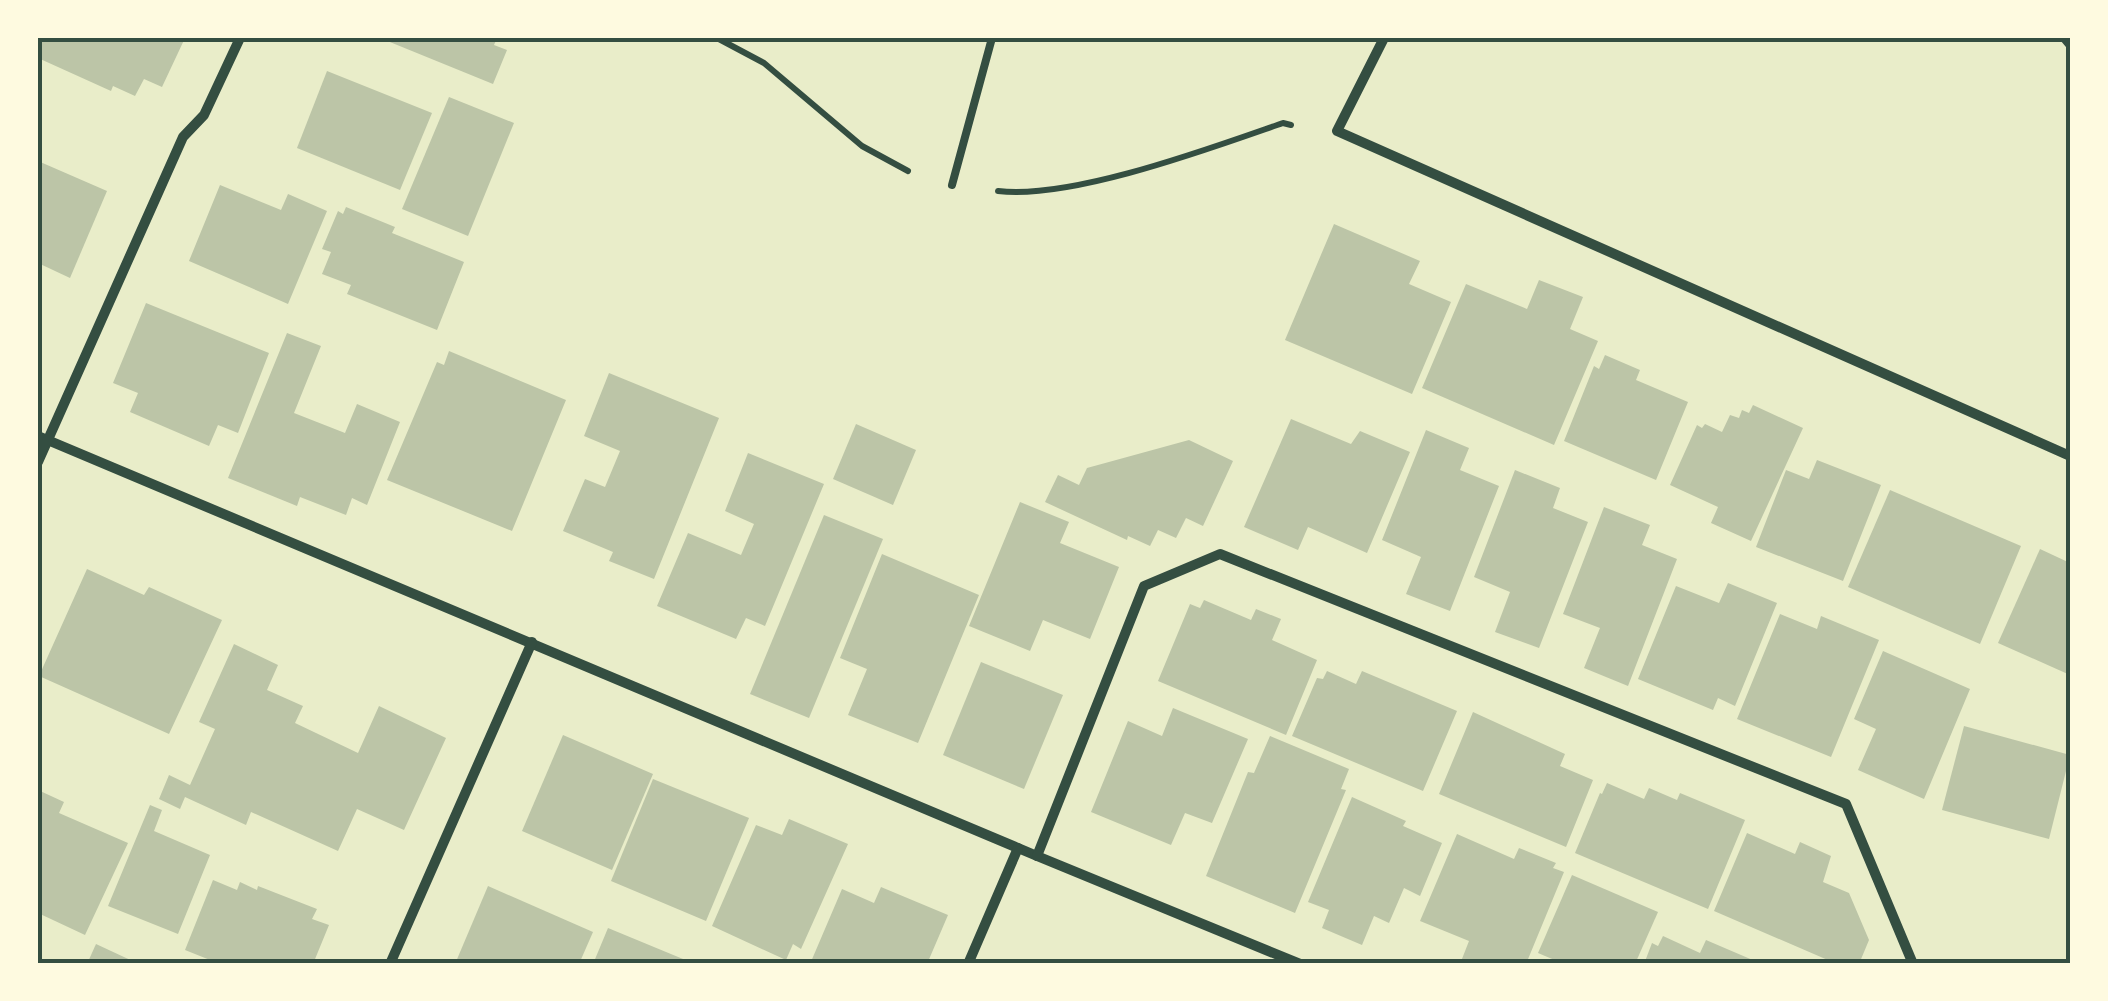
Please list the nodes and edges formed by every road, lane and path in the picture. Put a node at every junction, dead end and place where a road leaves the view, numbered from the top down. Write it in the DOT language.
graph roads {
  1 [pos="240,38"];
  2 [pos="992,38"];
  3 [pos="1384,38"];
  4 [pos="2065,38"];
  5 [pos="2070,44"];
  6 [pos="952,185"];
  7 [pos="42,438"];
  8 [pos="2070,456"];
  9 [pos="38,462"];
  10 [pos="532,642"];
  11 [pos="1018,848"];
  12 [pos="1037,856"];
  13 [pos="390,964"];
  14 [pos="968,964"];
  15 [pos="1300,964"];
  16 [pos="1913,964"];
  1 -- 7 [label="street"];
  2 -- 6 [label="lane"];
  3 -- 8 [label="street"];
  4 -- 5 [label="street"];
  7 -- 9 [label="street"];
  7 -- 10 [label="street"];
  10 -- 11 [label="street"];
  10 -- 13 [label="street"];
  11 -- 12 [label="street"];
  11 -- 14 [label="street"];
  12 -- 15 [label="street"];
  12 -- 16 [label="street"];
}
